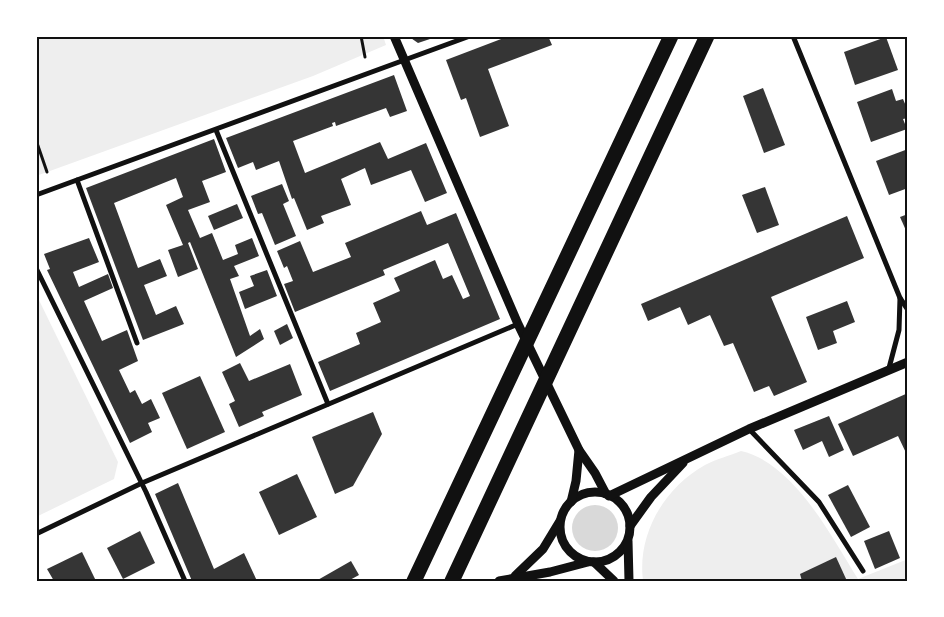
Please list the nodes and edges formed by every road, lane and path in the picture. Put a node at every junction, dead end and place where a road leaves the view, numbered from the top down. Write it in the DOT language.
graph roads {
  1 [pos="361,36"];
  2 [pos="394,36"];
  3 [pos="470,36"];
  4 [pos="671,36"];
  5 [pos="707,36"];
  6 [pos="793,36"];
  7 [pos="365,57"];
  8 [pos="404,61"];
  9 [pos="216,130"];
  10 [pos="37,143"];
  11 [pos="47,172"];
  12 [pos="77,180"];
  13 [pos="36,195"];
  14 [pos="36,268"];
  15 [pos="900,298"];
  16 [pos="908,310"];
  17 [pos="518,324"];
  18 [pos="137,343"];
  19 [pos="908,362"];
  20 [pos="889,368"];
  21 [pos="328,404"];
  22 [pos="749,430"];
  23 [pos="579,450"];
  24 [pos="687,459"];
  25 [pos="142,483"];
  26 [pos="608,495"];
  27 [pos="571,502"];
  28 [pos="561,520"];
  29 [pos="630,526"];
  30 [pos="36,534"];
  31 [pos="628,539"];
  32 [pos="591,562"];
  33 [pos="863,571"];
  34 [pos="515,577"];
  35 [pos="502,580"];
  36 [pos="185,581"];
  37 [pos="414,581"];
  38 [pos="452,581"];
  39 [pos="614,581"];
  40 [pos="629,581"];
  1 -- 7 [label="path"];
  2 -- 8 [label="street"];
  3 -- 8 [label="street"];
  4 -- 37 [label="highway"];
  5 -- 38 [label="highway"];
  6 -- 15 [label="street"];
  8 -- 9 [label="street"];
  8 -- 17 [label="street"];
  9 -- 12 [label="street"];
  9 -- 21 [label="street"];
  10 -- 11 [label="path"];
  12 -- 13 [label="street"];
  12 -- 18 [label="street"];
  14 -- 25 [label="street"];
  15 -- 16 [label="street"];
  15 -- 20 [label="street"];
  17 -- 21 [label="street"];
  17 -- 23 [label="street"];
  19 -- 20 [label="street"];
  20 -- 22 [label="street"];
  21 -- 25 [label="street"];
  22 -- 24 [label="street"];
  22 -- 33 [label="street"];
  23 -- 26 [label="street"];
  23 -- 27 [label="street"];
  24 -- 26 [label="street"];
  24 -- 29 [label="street"];
  25 -- 30 [label="street"];
  25 -- 36 [label="street"];
  26 -- 27 [label="street"];
  26 -- 29 [label="street"];
  27 -- 28 [label="street"];
  28 -- 32 [label="street"];
  28 -- 34 [label="street"];
  29 -- 31 [label="street"];
  31 -- 32 [label="street"];
  31 -- 40 [label="street"];
  32 -- 34 [label="street"];
  32 -- 39 [label="street"];
  34 -- 35 [label="street"];
}
